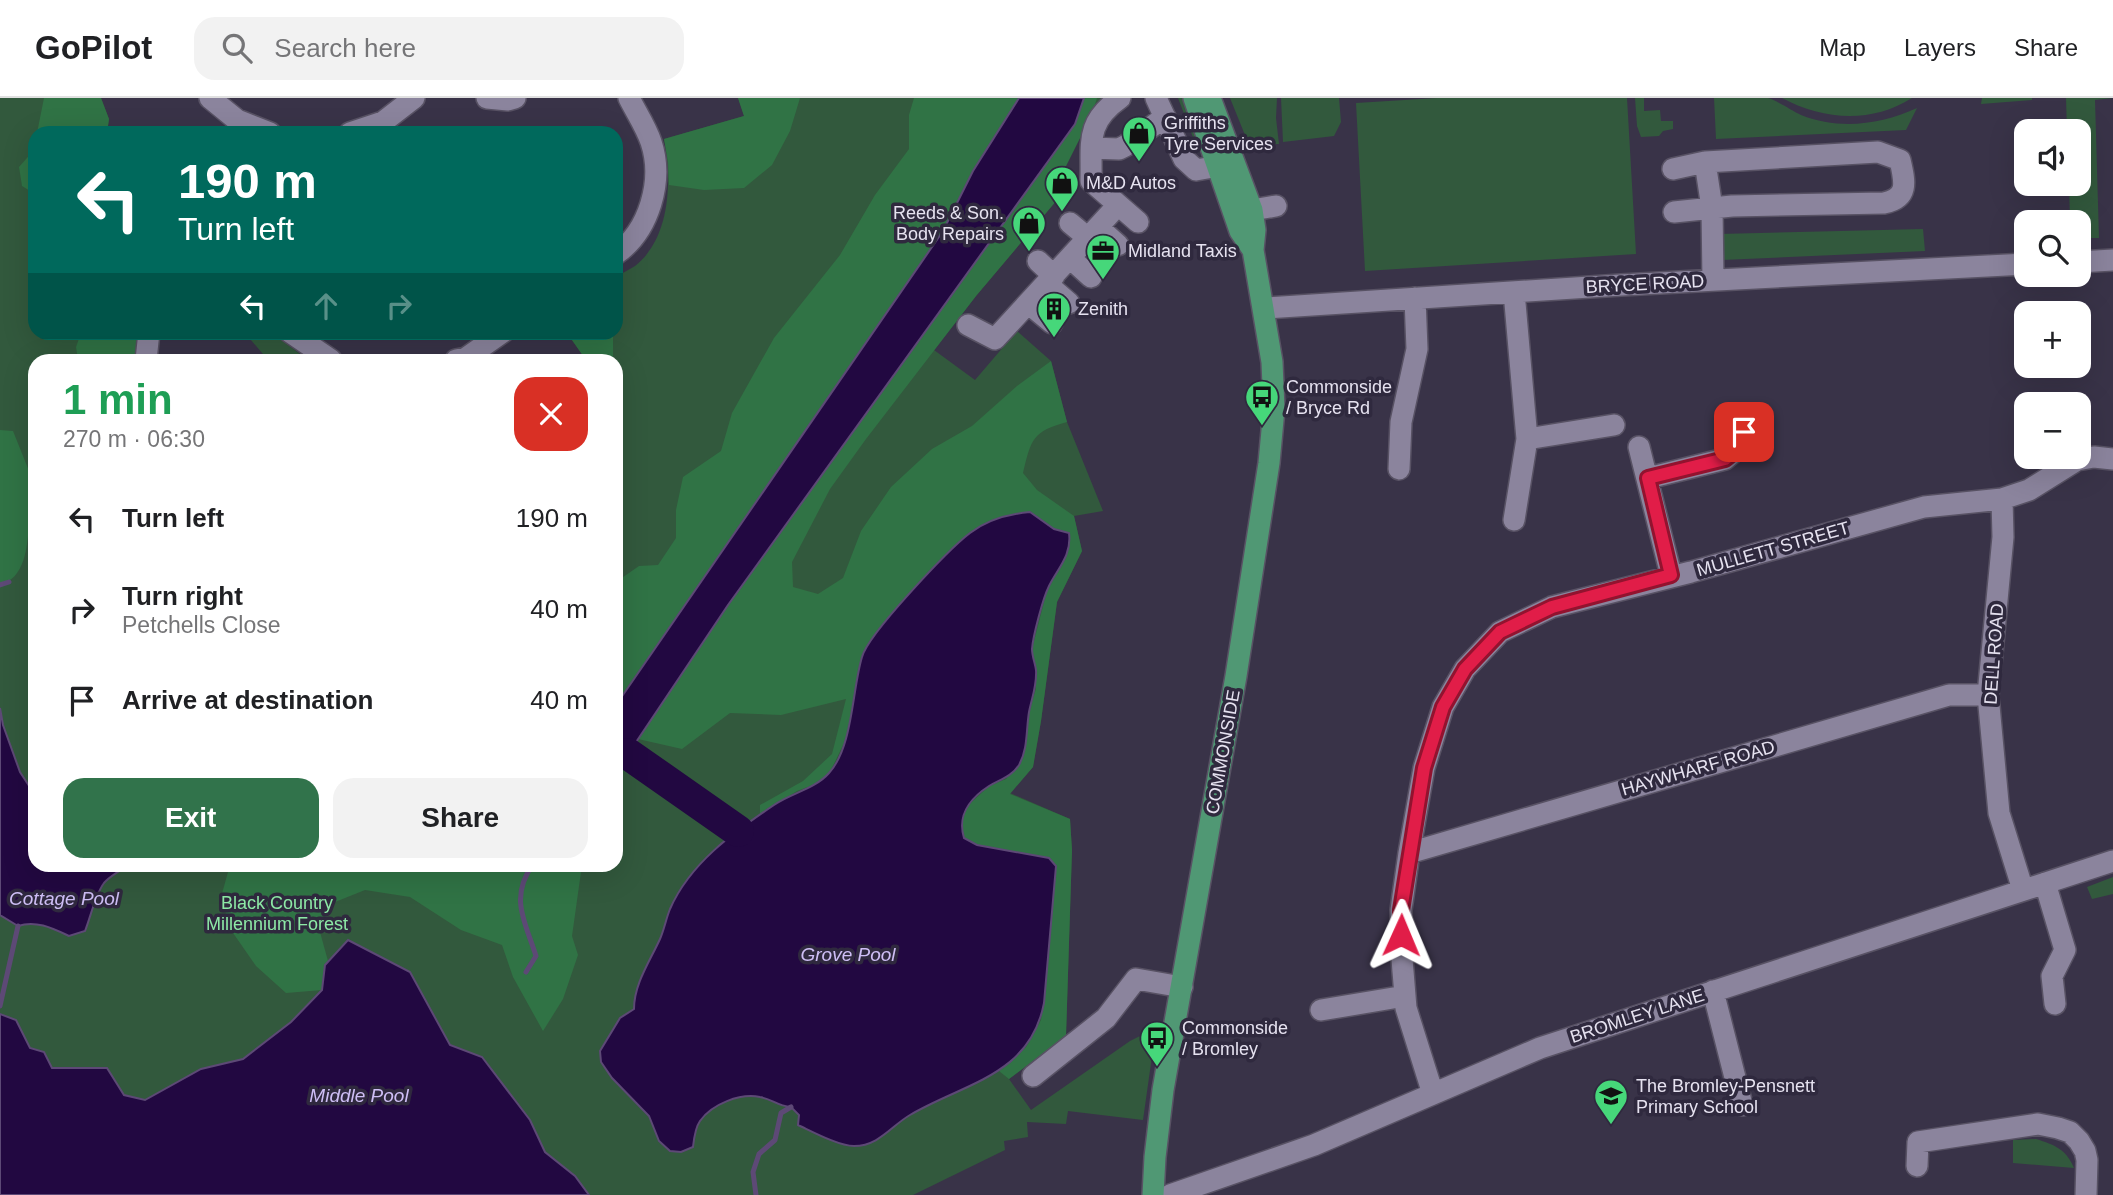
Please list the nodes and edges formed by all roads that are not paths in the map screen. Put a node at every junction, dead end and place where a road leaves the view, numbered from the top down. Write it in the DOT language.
graph roads {
  1 [pos="210,98"];
  2 [pos="414,98"];
  3 [pos="487,98"];
  4 [pos="515,98"];
  5 [pos="629,98"];
  6 [pos="1120,98"];
  7 [pos="1194,98"];
  8 [pos="1210,98"];
  9 [pos="232,126"];
  10 [pos="371,126"];
  11 [pos="1164,131"];
  12 [pos="1224,136"];
  13 [pos="1092,148"];
  14 [pos="1705,162"];
  15 [pos="1219,166"];
  16 [pos="1673,169"];
  17 [pos="1118,205"];
  18 [pos="1276,206"];
  19 [pos="1712,208"];
  20 [pos="1252,210"];
  21 [pos="1674,212"];
  22 [pos="1138,222"];
  23 [pos="1070,223"];
  24 [pos="1093,233"];
  25 [pos="1118,245"];
  26 [pos="623,248"];
  27 [pos="1254,250"];
  28 [pos="1070,258"];
  29 [pos="2113,260"];
  30 [pos="1038,261"];
  31 [pos="2091,261"];
  32 [pos="2014,265"];
  33 [pos="1091,277"];
  34 [pos="1050,280"];
  35 [pos="1713,280"];
  36 [pos="1514,292"];
  37 [pos="1415,298"];
  38 [pos="1069,303"];
  39 [pos="1018,305"];
  40 [pos="1265,308"];
  41 [pos="1052,323"];
  42 [pos="968,325"];
  43 [pos="302,340"];
  44 [pos="492,340"];
  45 [pos="322,354"];
  46 [pos="472,354"];
  47 [pos="1746,417"];
  48 [pos="1614,425"];
  49 [pos="1527,439"];
  50 [pos="1639,447"];
  51 [pos="2113,459"];
  52 [pos="1399,469"];
  53 [pos="1648,478"];
  54 [pos="2002,499"];
  55 [pos="1514,520"];
  56 [pos="1671,575"];
  57 [pos="1989,695"];
  58 [pos="1409,853"];
  59 [pos="2113,861"];
  60 [pos="2045,883"];
  61 [pos="2023,890"];
  62 [pos="1182,987"];
  63 [pos="1713,991"];
  64 [pos="1405,996"];
  65 [pos="2055,1004"];
  66 [pos="1321,1010"];
  67 [pos="1033,1076"];
  68 [pos="1433,1094"];
  69 [pos="1742,1105"];
  70 [pos="1917,1166"];
  71 [pos="1153,1195"];
  72 [pos="1170,1195"];
  73 [pos="2087,1195"];
  1 -- 9 [label="street"];
  2 -- 10 [label="street"];
  3 -- 4 [label="street"];
  5 -- 26 [label="street"];
  6 -- 13 [label="street"];
  7 -- 15 [label="main road"];
  8 -- 12 [label="main road"];
  11 -- 13 [label="street"];
  11 -- 15 [label="street"];
  12 -- 15 [label="street"];
  12 -- 20 [label="main road"];
  13 -- 17 [label="street"];
  14 -- 16 [label="street"];
  14 -- 19 [label="street"];
  14 -- 19 [label="street"];
  15 -- 27 [label="main road"];
  17 -- 22 [label="street"];
  17 -- 24 [label="street"];
  18 -- 20 [label="street"];
  19 -- 21 [label="street"];
  19 -- 35 [label="street"];
  20 -- 27 [label="main road"];
  23 -- 24 [label="street"];
  24 -- 25 [label="street"];
  24 -- 28 [label="street"];
  27 -- 40 [label="main road, COMMONSIDE"];
  28 -- 33 [label="street"];
  28 -- 34 [label="street"];
  29 -- 31 [label="street"];
  30 -- 34 [label="street"];
  32 -- 35 [label="street, BRYCE ROAD"];
  34 -- 38 [label="street"];
  34 -- 39 [label="street"];
  35 -- 36 [label="street, BRYCE ROAD"];
  36 -- 37 [label="street, BRYCE ROAD"];
  36 -- 49 [label="street"];
  37 -- 40 [label="street, BRYCE ROAD"];
  37 -- 52 [label="street"];
  39 -- 41 [label="street"];
  39 -- 42 [label="street"];
  40 -- 62 [label="main road, COMMONSIDE"];
  43 -- 45 [label="street"];
  44 -- 46 [label="street"];
  47 -- 53 [label="street"];
  48 -- 49 [label="street"];
  49 -- 55 [label="street"];
  50 -- 53 [label="street"];
  51 -- 54 [label="street, MULLETT STREET"];
  53 -- 56 [label="street"];
  54 -- 56 [label="street, MULLETT STREET"];
  54 -- 57 [label="street, DELL ROAD"];
  56 -- 58 [label="street, MULLETT STREET"];
  57 -- 58 [label="street, HAYWHARF ROAD"];
  57 -- 61 [label="street, DELL ROAD"];
  58 -- 64 [label="street, MULLETT STREET"];
  59 -- 60 [label="street, BROMLEY LANE"];
  60 -- 61 [label="street, BROMLEY LANE"];
  60 -- 65 [label="street"];
  61 -- 63 [label="street, BROMLEY LANE"];
  62 -- 67 [label="street"];
  62 -- 71 [label="main road, COMMONSIDE"];
  63 -- 68 [label="street, BROMLEY LANE"];
  63 -- 69 [label="street"];
  64 -- 66 [label="street"];
  64 -- 68 [label="street, MULLETT STREET"];
  68 -- 72 [label="street, BROMLEY LANE"];
  70 -- 73 [label="street"];
}
